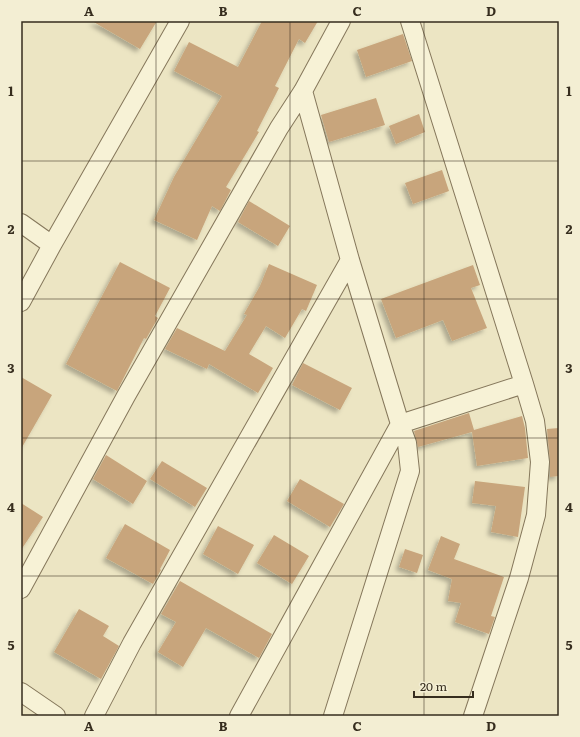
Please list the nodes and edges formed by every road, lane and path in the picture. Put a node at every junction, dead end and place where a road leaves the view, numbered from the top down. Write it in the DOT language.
graph roads {
  1 [pos="180,21"];
  2 [pos="341,21"];
  3 [pos="410,21"];
  4 [pos="303,91"];
  5 [pos="21,223"];
  6 [pos="52,245"];
  7 [pos="350,260"];
  8 [pos="21,302"];
  9 [pos="524,384"];
  10 [pos="400,424"];
  11 [pos="21,590"];
  12 [pos="21,692"];
  13 [pos="56,716"];
  14 [pos="94,716"];
  15 [pos="240,716"];
  16 [pos="333,716"];
  17 [pos="473,716"];
  1 -- 6 [label="street"];
  2 -- 4 [label="street"];
  3 -- 9 [label="street"];
  4 -- 7 [label="street"];
  4 -- 11 [label="street"];
  5 -- 6 [label="street"];
  6 -- 8 [label="street"];
  7 -- 10 [label="street"];
  7 -- 14 [label="street"];
  9 -- 10 [label="street"];
  9 -- 17 [label="street"];
  10 -- 15 [label="street"];
  10 -- 16 [label="street"];
  12 -- 13 [label="street"];
}
